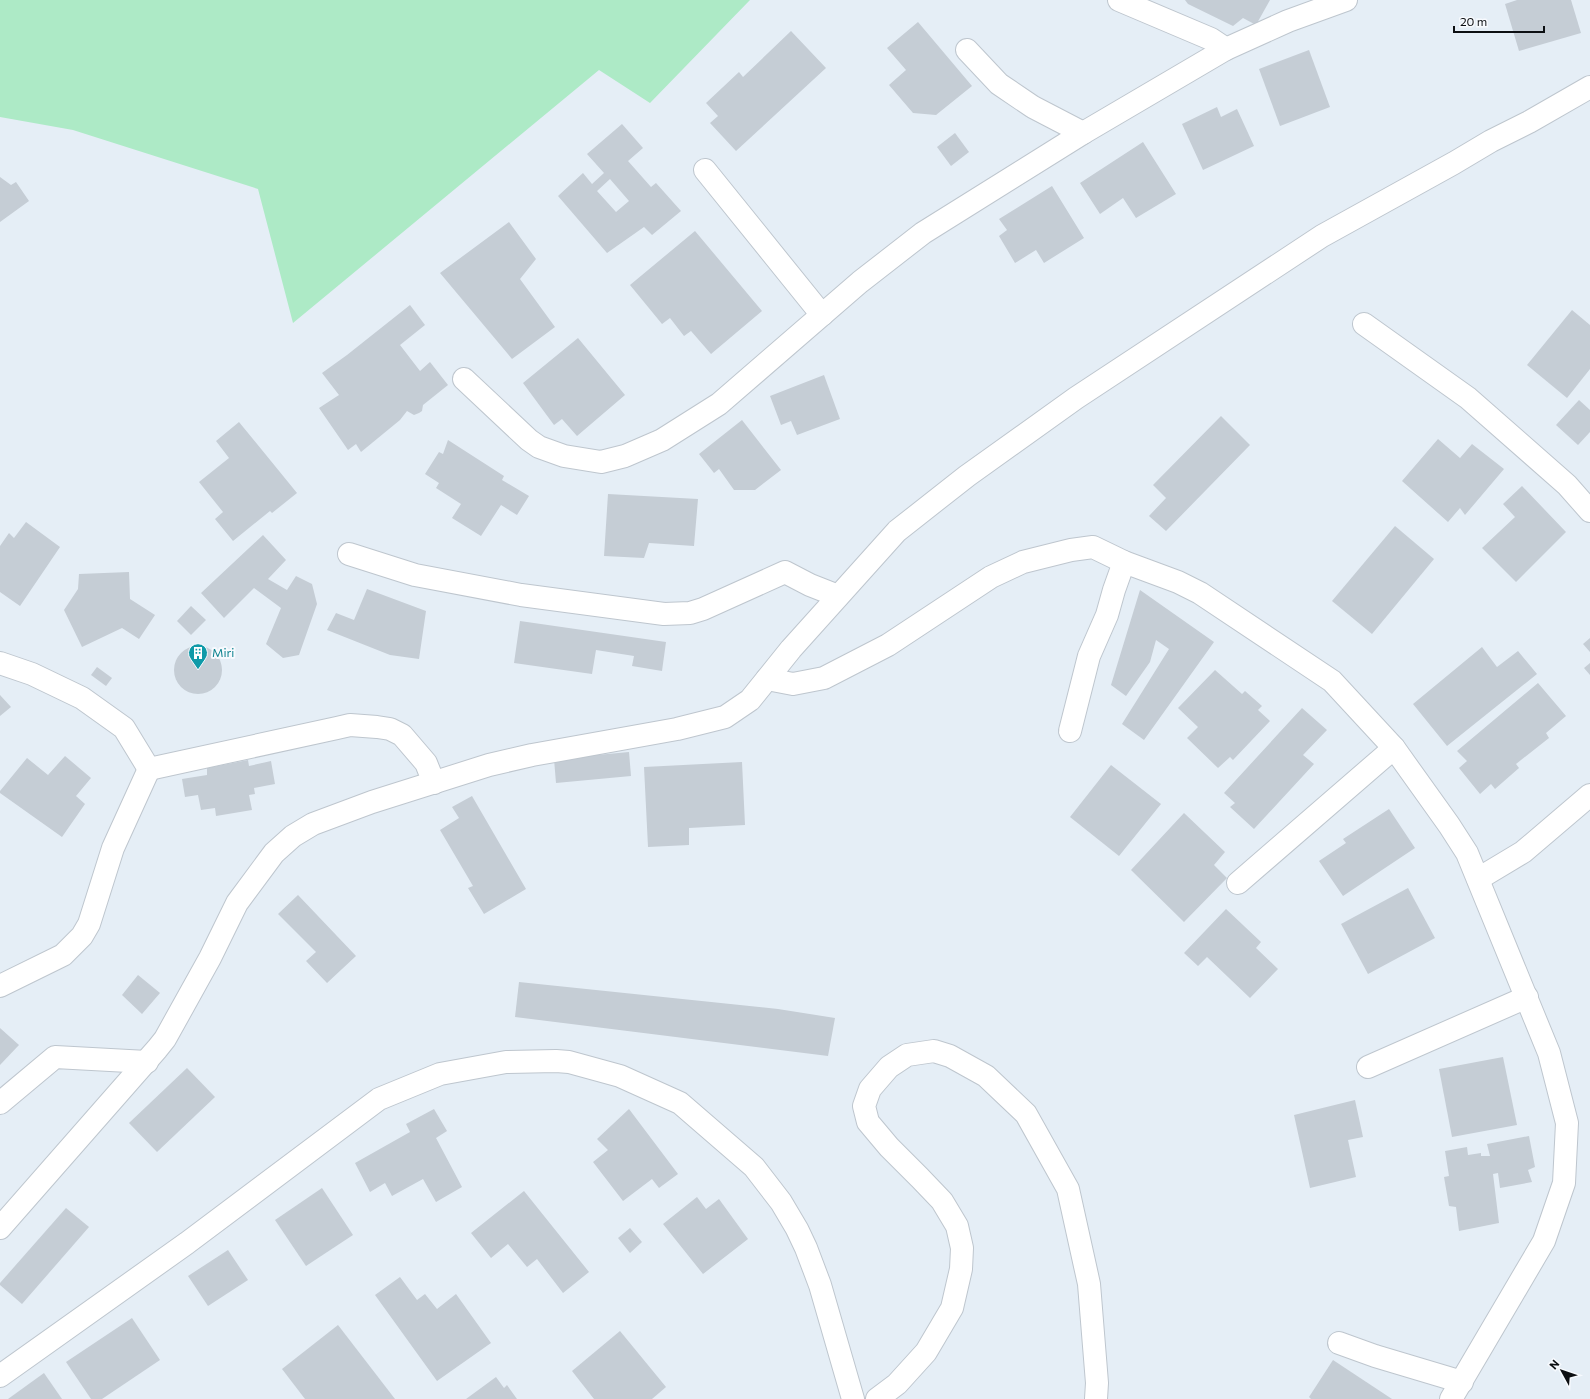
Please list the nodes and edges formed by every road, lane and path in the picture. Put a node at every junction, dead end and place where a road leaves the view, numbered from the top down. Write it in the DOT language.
graph roads {
  1 [pos="1119,0"];
  2 [pos="1346,0"];
  3 [pos="1226,49"];
  4 [pos="967,50"];
  5 [pos="1590,87"];
  6 [pos="1083,133"];
  7 [pos="705,170"];
  8 [pos="822,315"];
  9 [pos="1364,324"];
  10 [pos="464,379"];
  11 [pos="1590,511"];
  12 [pos="349,554"];
  13 [pos="1124,562"];
  14 [pos="838,596"];
  15 [pos="0,663"];
  16 [pos="766,679"];
  17 [pos="1070,731"];
  18 [pos="1394,748"];
  19 [pos="149,769"];
  20 [pos="434,783"];
  21 [pos="1590,795"];
  22 [pos="1478,879"];
  23 [pos="1238,883"];
  24 [pos="0,986"];
  25 [pos="1527,997"];
  26 [pos="147,1062"];
  27 [pos="1368,1067"];
  28 [pos="0,1103"];
  29 [pos="0,1228"];
  30 [pos="1339,1343"];
  31 [pos="0,1376"];
  32 [pos="1457,1390"];
  33 [pos="853,1399"];
  34 [pos="877,1399"];
  35 [pos="1096,1399"];
  1 -- 3 [label="street"];
  2 -- 3 [label="street"];
  3 -- 6 [label="street"];
  4 -- 6 [label="street"];
  5 -- 14 [label="street"];
  6 -- 8 [label="street"];
  7 -- 8 [label="street"];
  8 -- 10 [label="street"];
  9 -- 11 [label="street"];
  12 -- 14 [label="street"];
  13 -- 16 [label="street"];
  13 -- 17 [label="street"];
  13 -- 18 [label="street"];
  14 -- 16 [label="street"];
  15 -- 19 [label="street"];
  16 -- 20 [label="street"];
  18 -- 22 [label="street"];
  18 -- 23 [label="street"];
  19 -- 20 [label="street"];
  19 -- 24 [label="street"];
  20 -- 26 [label="street"];
  21 -- 22 [label="street"];
  22 -- 25 [label="street"];
  25 -- 27 [label="street"];
  25 -- 32 [label="street"];
  26 -- 28 [label="street"];
  26 -- 29 [label="street"];
  30 -- 32 [label="street"];
  31 -- 33 [label="street"];
  34 -- 35 [label="street"];
}
